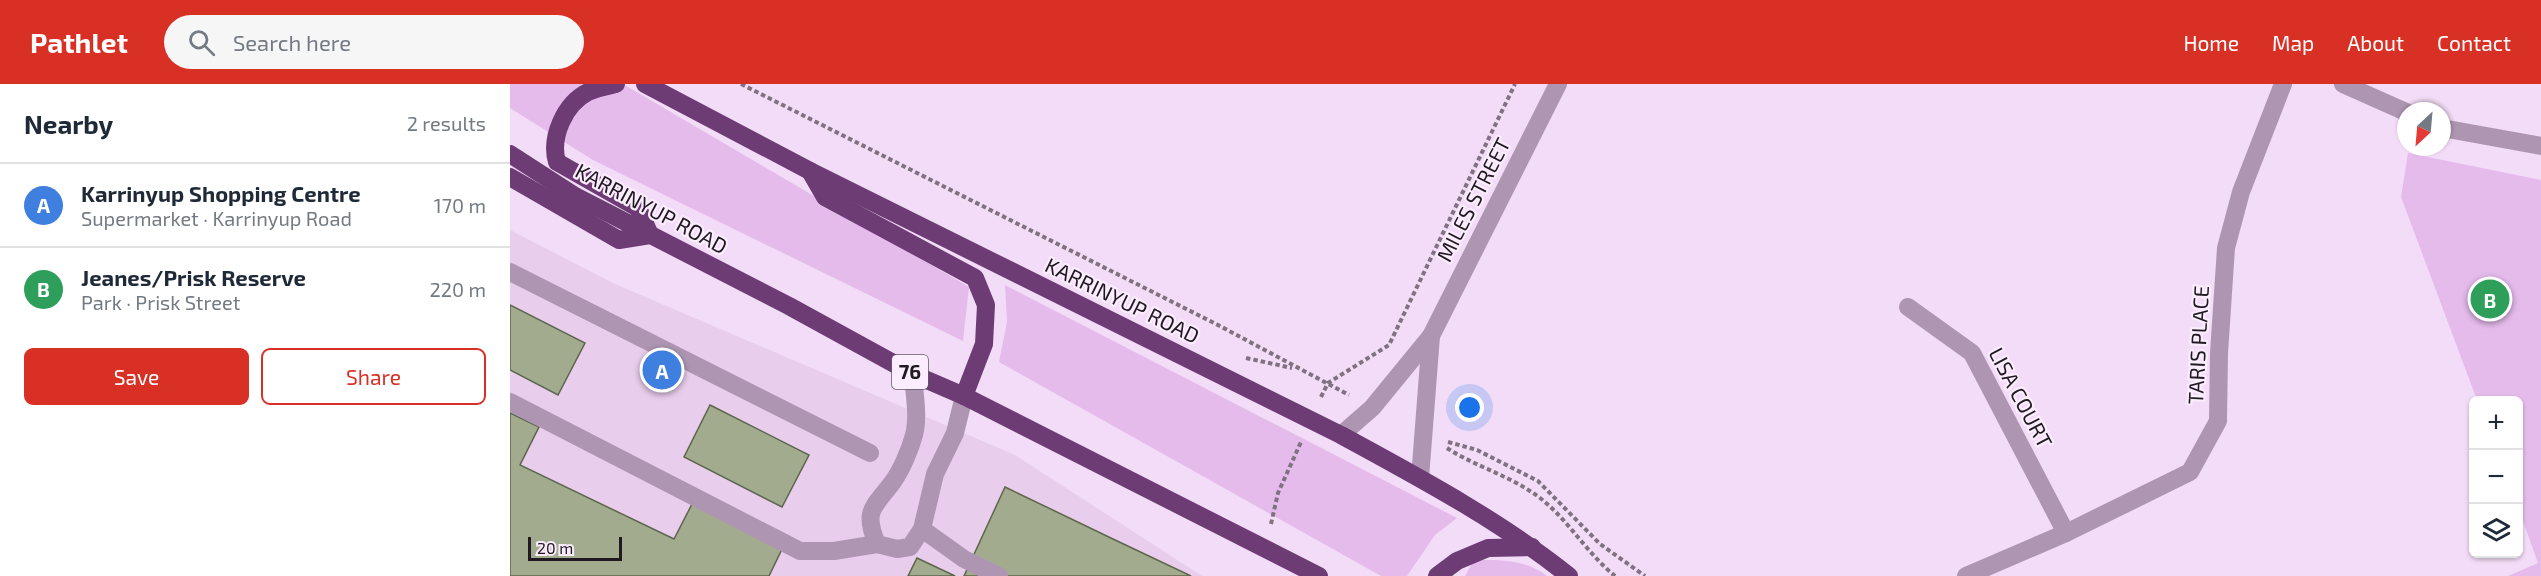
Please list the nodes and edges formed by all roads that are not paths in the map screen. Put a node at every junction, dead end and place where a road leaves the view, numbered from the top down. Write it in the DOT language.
graph roads {
  1 [pos="616,84"];
  2 [pos="645,84"];
  3 [pos="1558,84"];
  4 [pos="2283,84"];
  5 [pos="2343,84"];
  6 [pos="2397,108"];
  7 [pos="2451,130"];
  8 [pos="2541,146"];
  9 [pos="510,154"];
  10 [pos="810,171"];
  11 [pos="510,177"];
  12 [pos="650,235"];
  13 [pos="510,272"];
  14 [pos="1908,308"];
  15 [pos="1431,336"];
  16 [pos="913,374"];
  17 [pos="964,396"];
  18 [pos="510,402"];
  19 [pos="1341,435"];
  20 [pos="870,453"];
  21 [pos="1420,478"];
  22 [pos="922,529"];
  23 [pos="2066,533"];
  24 [pos="877,544"];
  25 [pos="1532,547"];
  26 [pos="999,576"];
  27 [pos="1319,576"];
  28 [pos="1437,576"];
  29 [pos="1569,576"];
  30 [pos="1966,576"];
  1 -- 12 [label="highway"];
  2 -- 10 [label="highway, KARRINYUP ROAD"];
  3 -- 15 [label="street, MILES STREET"];
  4 -- 23 [label="street, TARIS PLACE"];
  5 -- 6 [label="street"];
  7 -- 8 [label="street"];
  9 -- 12 [label="highway, KARRINYUP ROAD / 76"];
  10 -- 17 [label="highway"];
  10 -- 19 [label="highway, KARRINYUP ROAD"];
  11 -- 12 [label="highway"];
  12 -- 16 [label="highway, KARRINYUP ROAD / 76"];
  13 -- 20 [label="street"];
  14 -- 23 [label="street, LISA COURT"];
  15 -- 19 [label="street, MILES STREET"];
  15 -- 21 [label="street, MILES STREET"];
  16 -- 17 [label="highway, KARRINYUP ROAD / 76"];
  16 -- 24 [label="street"];
  17 -- 22 [label="street"];
  17 -- 27 [label="highway, KARRINYUP ROAD / 76"];
  18 -- 24 [label="street"];
  19 -- 21 [label="highway, KARRINYUP ROAD"];
  21 -- 25 [label="highway, KARRINYUP ROAD"];
  22 -- 24 [label="street"];
  22 -- 26 [label="street"];
  23 -- 30 [label="street, TARIS PLACE"];
  25 -- 28 [label="highway"];
  25 -- 29 [label="highway, KARRINYUP ROAD"];
}
